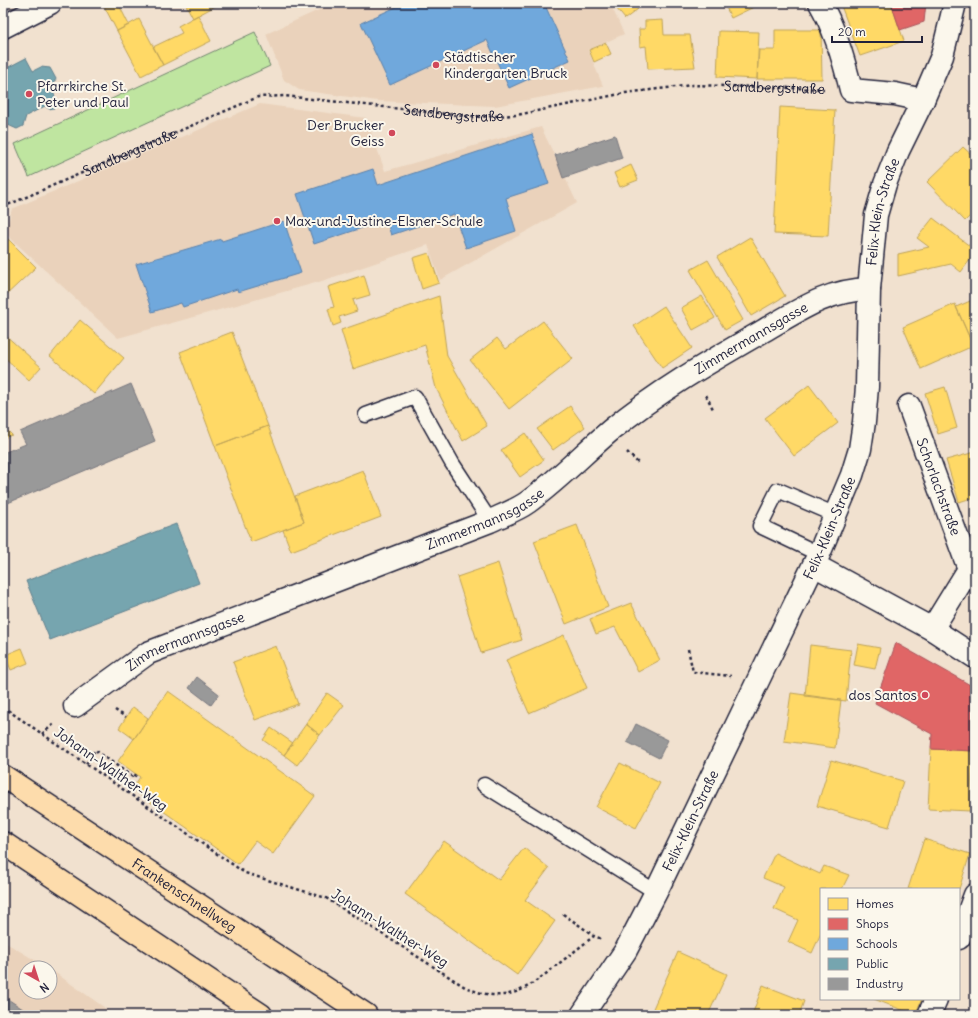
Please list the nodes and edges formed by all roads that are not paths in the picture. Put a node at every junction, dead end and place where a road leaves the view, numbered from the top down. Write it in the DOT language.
graph roads {
  1 [pos="50,3"];
  2 [pos="820,3"];
  3 [pos="955,3"];
  4 [pos="3,28"];
  5 [pos="923,100"];
  6 [pos="869,289"];
  7 [pos="908,406"];
  8 [pos="366,415"];
  9 [pos="836,515"];
  10 [pos="490,521"];
  11 [pos="816,559"];
  12 [pos="932,629"];
  13 [pos="975,657"];
  14 [pos="75,706"];
  15 [pos="3,776"];
  16 [pos="484,785"];
  17 [pos="3,843"];
  18 [pos="656,892"];
  19 [pos="975,895"];
  20 [pos="960,935"];
  21 [pos="936,1000"];
  22 [pos="261,1015"];
  23 [pos="366,1015"];
  24 [pos="582,1015"];
  25 [pos="929,1015"];
  1 -- 4 [label="street"];
  2 -- 5 [label="street"];
  3 -- 5 [label="street, Felix-Klein-Straße"];
  5 -- 6 [label="street, Felix-Klein-Straße"];
  6 -- 9 [label="street, Felix-Klein-Straße"];
  6 -- 10 [label="street, Zimmermannsgasse"];
  7 -- 12 [label="street, Schorlachstraße"];
  8 -- 10 [label="lane"];
  9 -- 11 [label="street, Felix-Klein-Straße"];
  9 -- 11 [label="lane"];
  10 -- 14 [label="street, Zimmermannsgasse"];
  11 -- 12 [label="street"];
  11 -- 18 [label="street, Felix-Klein-Straße"];
  12 -- 13 [label="street"];
  15 -- 23 [label="highway, Frankenschnellweg"];
  16 -- 18 [label="lane"];
  17 -- 22 [label="highway"];
  18 -- 24 [label="street, Felix-Klein-Straße"];
  19 -- 20 [label="street"];
  21 -- 25 [label="street"];
}
